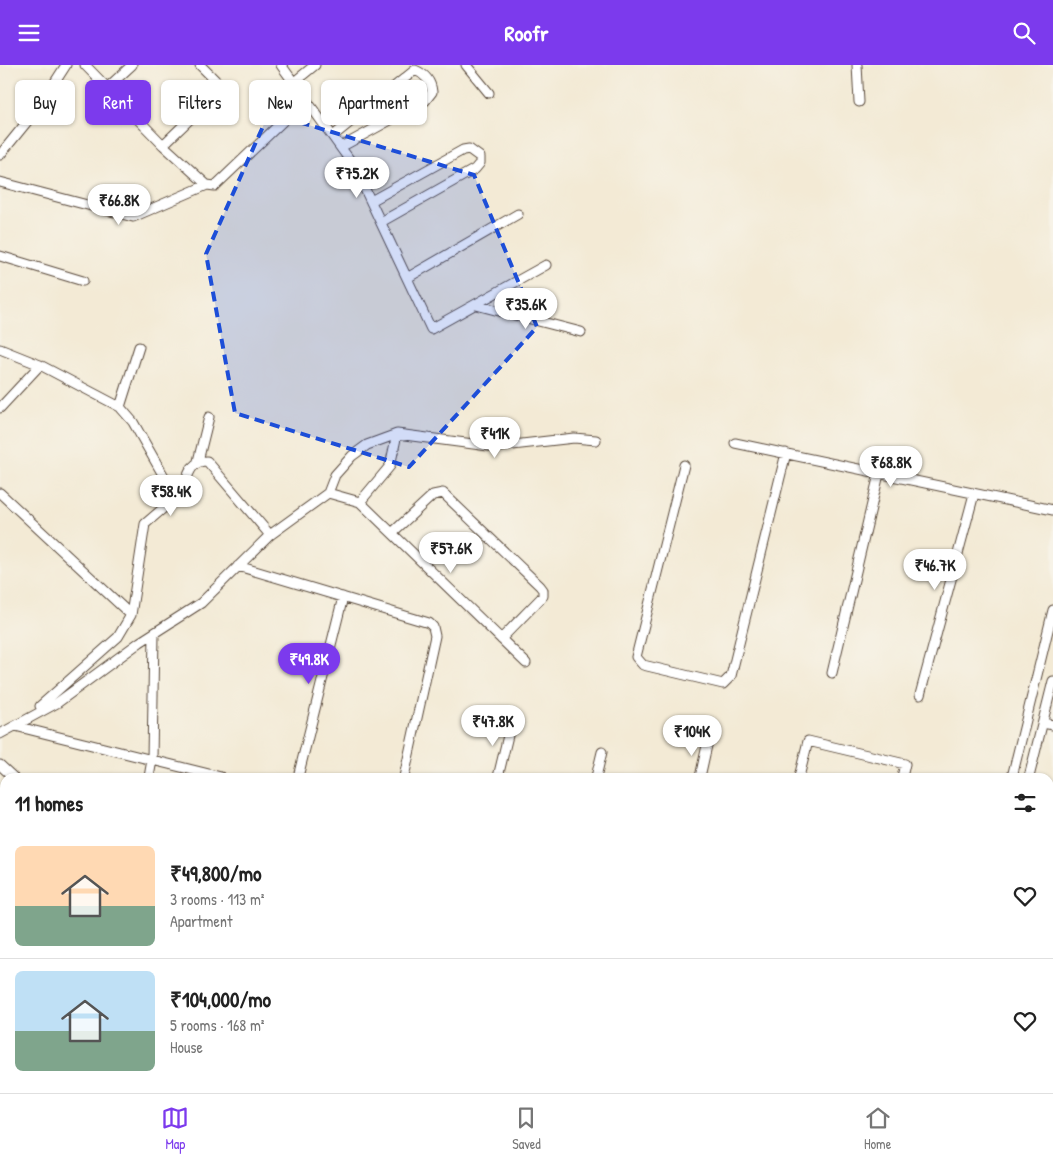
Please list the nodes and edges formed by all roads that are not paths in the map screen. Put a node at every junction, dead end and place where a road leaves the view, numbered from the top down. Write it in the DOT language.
graph roads {
  1 [pos="66,65"];
  2 [pos="85,65"];
  3 [pos="132,65"];
  4 [pos="200,65"];
  5 [pos="281,65"];
  6 [pos="315,65"];
  7 [pos="857,65"];
  8 [pos="469,66"];
  9 [pos="99,80"];
  10 [pos="116,80"];
  11 [pos="291,80"];
  12 [pos="297,80"];
  13 [pos="489,93"];
  14 [pos="859,102"];
  15 [pos="311,106"];
  16 [pos="143,125"];
  17 [pos="279,125"];
  18 [pos="333,136"];
  19 [pos="163,145"];
  20 [pos="341,147"];
  21 [pos="0,155"];
  22 [pos="0,182"];
  23 [pos="207,185"];
  24 [pos="371,201"];
  25 [pos="518,214"];
  26 [pos="381,222"];
  27 [pos="0,256"];
  28 [pos="546,265"];
  29 [pos="407,278"];
  30 [pos="83,281"];
  31 [pos="476,305"];
  32 [pos="581,332"];
  33 [pos="139,347"];
  34 [pos="0,349"];
  35 [pos="40,365"];
  36 [pos="120,407"];
  37 [pos="0,408"];
  38 [pos="210,417"];
  39 [pos="397,434"];
  40 [pos="596,440"];
  41 [pos="735,443"];
  42 [pos="786,453"];
  43 [pos="198,461"];
  44 [pos="684,465"];
  45 [pos="879,473"];
  46 [pos="182,492"];
  47 [pos="0,493"];
  48 [pos="328,493"];
  49 [pos="974,494"];
  50 [pos="360,502"];
  51 [pos="1053,511"];
  52 [pos="392,533"];
  53 [pos="270,535"];
  54 [pos="238,566"];
  55 [pos="343,597"];
  56 [pos="1053,610"];
  57 [pos="131,615"];
  58 [pos="154,633"];
  59 [pos="501,639"];
  60 [pos="526,663"];
  61 [pos="832,673"];
  62 [pos="1053,681"];
  63 [pos="920,695"];
  64 [pos="40,706"];
  65 [pos="511,723"];
  66 [pos="1043,723"];
  67 [pos="1053,725"];
  68 [pos="15,726"];
  69 [pos="0,734"];
  70 [pos="708,741"];
  71 [pos="602,752"];
  72 [pos="152,760"];
  73 [pos="150,773"];
  74 [pos="205,773"];
  75 [pos="299,773"];
  76 [pos="405,773"];
  77 [pos="499,773"];
  78 [pos="597,773"];
  79 [pos="701,773"];
  80 [pos="800,773"];
  81 [pos="903,773"];
  82 [pos="1013,773"];
  83 [pos="1031,773"];
  1 -- 21 [label="street"];
  2 -- 9 [label="street"];
  3 -- 10 [label="street"];
  4 -- 19 [label="street"];
  5 -- 11 [label="street"];
  6 -- 12 [label="street"];
  7 -- 14 [label="street"];
  8 -- 13 [label="street"];
  15 -- 18 [label="street"];
  16 -- 19 [label="street"];
  17 -- 23 [label="street"];
  18 -- 20 [label="street"];
  18 -- 20 [label="street"];
  19 -- 23 [label="street"];
  20 -- 24 [label="street"];
  22 -- 23 [label="street"];
  24 -- 26 [label="street"];
  24 -- 26 [label="street"];
  25 -- 29 [label="street"];
  26 -- 29 [label="street"];
  27 -- 30 [label="street"];
  28 -- 31 [label="street"];
  29 -- 31 [label="street"];
  31 -- 32 [label="street"];
  33 -- 36 [label="street"];
  34 -- 35 [label="street"];
  35 -- 36 [label="street"];
  35 -- 37 [label="street"];
  36 -- 46 [label="street"];
  38 -- 43 [label="street"];
  39 -- 40 [label="street"];
  39 -- 48 [label="street"];
  39 -- 50 [label="street"];
  41 -- 42 [label="street"];
  42 -- 44 [label="street"];
  42 -- 45 [label="street"];
  43 -- 46 [label="street"];
  43 -- 53 [label="street"];
  45 -- 49 [label="street"];
  45 -- 61 [label="street"];
  46 -- 57 [label="street"];
  47 -- 57 [label="street"];
  48 -- 50 [label="street"];
  48 -- 53 [label="street"];
  49 -- 51 [label="street"];
  49 -- 63 [label="street"];
  50 -- 52 [label="street"];
  52 -- 59 [label="street"];
  52 -- 59 [label="street"];
  53 -- 54 [label="street"];
  54 -- 55 [label="street"];
  54 -- 58 [label="street"];
  55 -- 75 [label="street"];
  55 -- 76 [label="street"];
  56 -- 82 [label="street"];
  57 -- 64 [label="street"];
  58 -- 68 [label="street"];
  58 -- 72 [label="street"];
  59 -- 60 [label="street"];
  62 -- 66 [label="street"];
  65 -- 77 [label="street"];
  66 -- 67 [label="street"];
  66 -- 83 [label="street"];
  68 -- 69 [label="street"];
  68 -- 72 [label="street"];
  70 -- 79 [label="street"];
  71 -- 78 [label="street"];
  72 -- 73 [label="street"];
  72 -- 74 [label="street"];
  80 -- 81 [label="street"];
}
